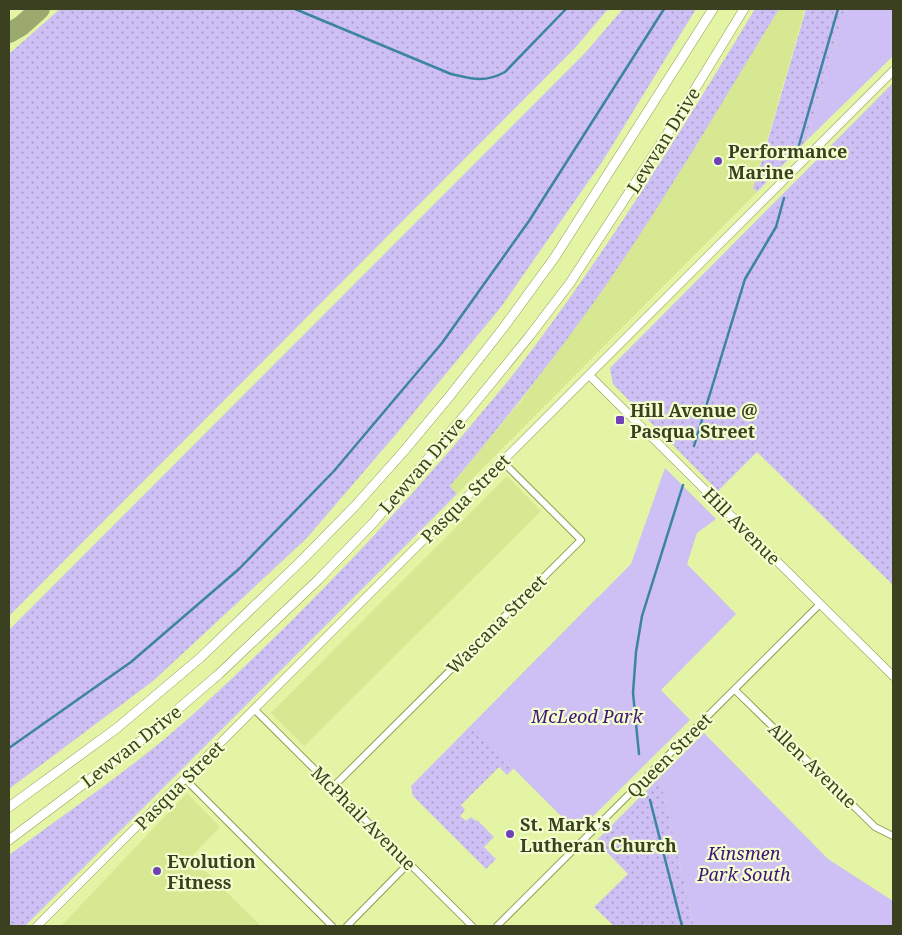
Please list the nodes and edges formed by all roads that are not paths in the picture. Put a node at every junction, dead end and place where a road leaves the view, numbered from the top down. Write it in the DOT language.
graph roads {
  1 [pos="713,9"];
  2 [pos="744,9"];
  3 [pos="893,71"];
  4 [pos="590,376"];
  5 [pos="502,461"];
  6 [pos="820,604"];
  7 [pos="893,676"];
  8 [pos="735,690"];
  9 [pos="255,710"];
  10 [pos="185,779"];
  11 [pos="333,787"];
  12 [pos="9,807"];
  13 [pos="893,836"];
  14 [pos="9,840"];
  15 [pos="409,863"];
  16 [pos="37,926"];
  17 [pos="332,926"];
  18 [pos="347,926"];
  19 [pos="472,926"];
  20 [pos="497,926"];
  1 -- 12 [label="main road, Lewvan Drive"];
  2 -- 14 [label="main road, Lewvan Drive"];
  3 -- 4 [label="street, Pasqua Street"];
  4 -- 5 [label="street, Pasqua Street"];
  4 -- 6 [label="street, Hill Avenue"];
  5 -- 9 [label="street, Pasqua Street"];
  5 -- 11 [label="street, Wascana Street"];
  6 -- 7 [label="street, Hill Avenue"];
  6 -- 8 [label="street, Queen Street"];
  8 -- 13 [label="street, Allen Avenue"];
  8 -- 20 [label="street, Queen Street"];
  9 -- 10 [label="street, Pasqua Street"];
  9 -- 11 [label="street, McPhail Avenue"];
  10 -- 16 [label="street, Pasqua Street"];
  10 -- 17 [label="street"];
  11 -- 15 [label="street, McPhail Avenue"];
  15 -- 18 [label="street"];
  15 -- 19 [label="street, McPhail Avenue"];
}
